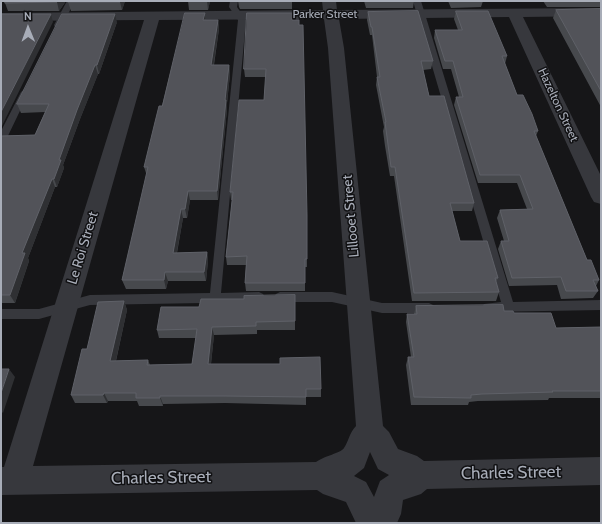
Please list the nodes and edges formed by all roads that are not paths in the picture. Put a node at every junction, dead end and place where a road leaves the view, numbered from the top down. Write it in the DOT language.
graph roads {
  1 [pos="71,1"];
  2 [pos="419,7"];
  3 [pos="236,8"];
  4 [pos="330,8"];
  5 [pos="601,12"];
  6 [pos="514,13"];
  7 [pos="62,16"];
  8 [pos="153,16"];
  9 [pos="1,17"];
  10 [pos="55,30"];
  11 [pos="28,85"];
  12 [pos="1,140"];
  13 [pos="601,197"];
  14 [pos="215,298"];
  15 [pos="359,303"];
  16 [pos="601,305"];
  17 [pos="66,306"];
  18 [pos="508,306"];
  19 [pos="437,307"];
  20 [pos="477,307"];
  21 [pos="1,314"];
  22 [pos="370,431"];
  23 [pos="601,471"];
  24 [pos="421,475"];
  25 [pos="321,476"];
  26 [pos="8,481"];
  27 [pos="375,523"];
  28 [pos="380,523"];
  1 -- 7 [label="lane"];
  2 -- 4 [label="street, Parker Street"];
  2 -- 6 [label="street, Parker Street"];
  2 -- 18 [label="lane"];
  3 -- 4 [label="street, Parker Street"];
  3 -- 8 [label="street, Parker Street"];
  3 -- 14 [label="lane"];
  4 -- 15 [label="street, Lillooet Street"];
  5 -- 6 [label="street, Parker Street"];
  6 -- 13 [label="street, Hazelton Street"];
  7 -- 8 [label="street, Parker Street"];
  7 -- 9 [label="street, Parker Street"];
  7 -- 10 [label="lane"];
  8 -- 17 [label="street, Le Roi Street"];
  11 -- 12 [label="lane"];
  14 -- 15 [label="lane"];
  14 -- 17 [label="lane"];
  15 -- 19 [label="lane"];
  15 -- 22 [label="street, Lillooet Street"];
  16 -- 18 [label="lane"];
  17 -- 21 [label="lane"];
  17 -- 26 [label="street, Le Roi Street"];
  18 -- 20 [label="lane"];
  22 -- 24 [label="street, Charles Street"];
  22 -- 25 [label="street, Charles Street"];
  23 -- 24 [label="street, Charles Street"];
  24 -- 28 [label="street, Charles Street"];
  25 -- 26 [label="street, Charles Street"];
  25 -- 27 [label="street, Charles Street"];
}
